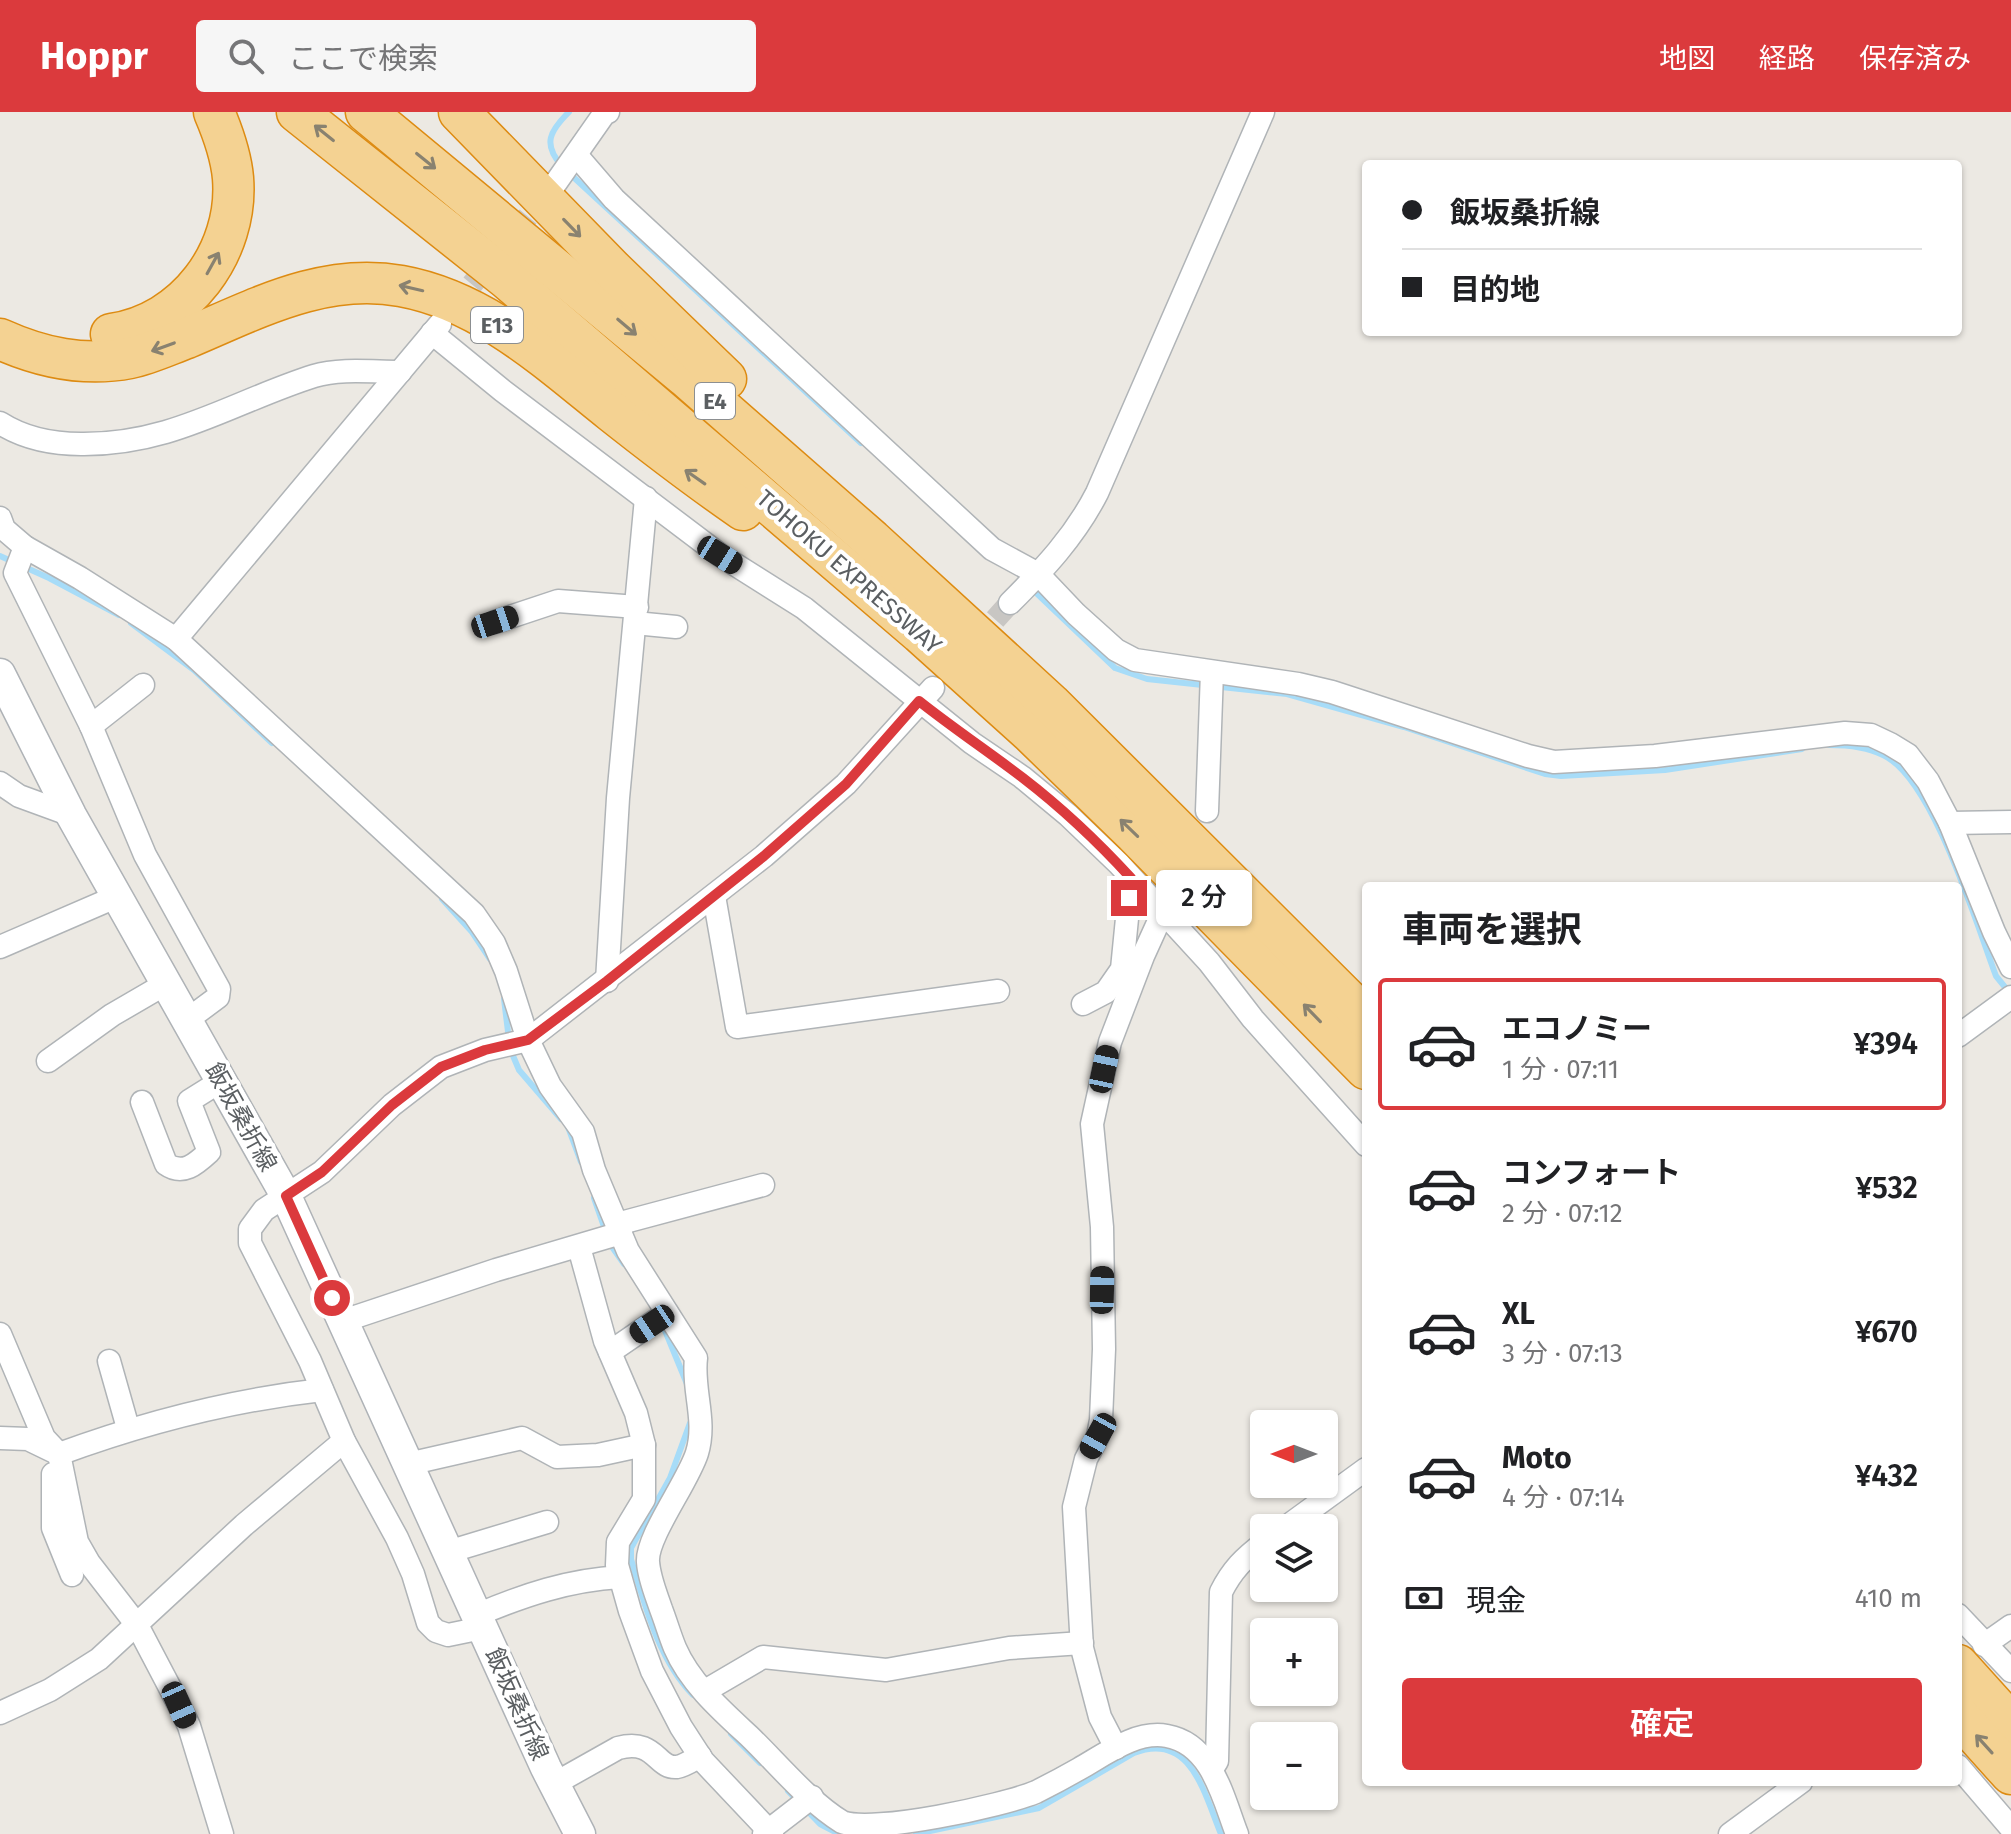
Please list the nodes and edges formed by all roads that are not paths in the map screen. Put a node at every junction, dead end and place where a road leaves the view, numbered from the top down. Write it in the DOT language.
graph roads {
  1 [pos="214,112"];
  2 [pos="297,112"];
  3 [pos="366,112"];
  4 [pos="459,112"];
  5 [pos="1263,112"];
  6 [pos="604,113"];
  7 [pos="0,310"];
  8 [pos="0,339"];
  9 [pos="400,372"];
  10 [pos="0,423"];
  11 [pos="646,498"];
  12 [pos="0,518"];
  13 [pos="25,547"];
  14 [pos="1026,587"];
  15 [pos="636,615"];
  16 [pos="495,622"];
  17 [pos="676,627"];
  18 [pos="920,633"];
  19 [pos="176,639"];
  20 [pos="0,674"];
  21 [pos="1212,682"];
  22 [pos="143,685"];
  23 [pos="926,694"];
  24 [pos="1051,704"];
  25 [pos="91,726"];
  26 [pos="0,783"];
  27 [pos="1207,811"];
  28 [pos="71,815"];
  29 [pos="2011,822"];
  30 [pos="1950,823"];
  31 [pos="1131,878"];
  32 [pos="118,896"];
  33 [pos="714,896"];
  34 [pos="1163,912"];
  35 [pos="0,947"];
  36 [pos="2011,967"];
  37 [pos="607,981"];
  38 [pos="167,983"];
  39 [pos="998,991"];
  40 [pos="2007,1000"];
  41 [pos="1083,1004"];
  42 [pos="1362,1014"];
  43 [pos="187,1020"];
  44 [pos="1962,1033"];
  45 [pos="514,1044"];
  46 [pos="48,1061"];
  47 [pos="1362,1065"];
  48 [pos="221,1081"];
  49 [pos="142,1102"];
  50 [pos="1362,1141"];
  51 [pos="763,1185"];
  52 [pos="286,1196"];
  53 [pos="613,1233"];
  54 [pos="579,1247"];
  55 [pos="661,1318"];
  56 [pos="343,1321"];
  57 [pos="0,1334"];
  58 [pos="610,1352"];
  59 [pos="109,1361"];
  60 [pos="322,1390"];
  61 [pos="128,1428"];
  62 [pos="0,1438"];
  63 [pos="344,1441"];
  64 [pos="644,1445"];
  65 [pos="59,1454"];
  66 [pos="408,1464"];
  67 [pos="1362,1472"];
  68 [pos="1304,1514"];
  69 [pos="547,1522"];
  70 [pos="448,1552"];
  71 [pos="1250,1553"];
  72 [pos="630,1564"];
  73 [pos="72,1575"];
  74 [pos="479,1621"];
  75 [pos="137,1625"];
  76 [pos="2011,1626"];
  77 [pos="1962,1627"];
  78 [pos="1082,1643"];
  79 [pos="1971,1655"];
  80 [pos="2011,1671"];
  81 [pos="705,1691"];
  82 [pos="0,1713"];
  83 [pos="1962,1719"];
  84 [pos="2011,1724"];
  85 [pos="1116,1748"];
  86 [pos="700,1756"];
  87 [pos="1212,1769"];
  88 [pos="1962,1771"];
  89 [pos="2011,1774"];
  90 [pos="554,1784"];
  91 [pos="1796,1786"];
  92 [pos="803,1804"];
  93 [pos="2011,1828"];
  94 [pos="768,1832"];
  95 [pos="222,1834"];
  96 [pos="580,1834"];
  97 [pos="1237,1834"];
  98 [pos="1730,1834"];
  7 -- 1 [label="highway, one-way"];
  18 -- 2 [label="highway, TOHOKU EXPRESSWAY / E4, one-way"];
  3 -- 24 [label="highway, TOHOKU EXPRESSWAY / E4, one-way"];
  4 -- 24 [label="highway, one-way"];
  5 -- 14 [label="street"];
  6 -- 14 [label="street"];
  18 -- 8 [label="highway, E13, one-way"];
  9 -- 10 [label="street"];
  9 -- 11 [label="street"];
  9 -- 19 [label="street"];
  11 -- 15 [label="street"];
  11 -- 23 [label="street"];
  12 -- 13 [label="street"];
  13 -- 19 [label="street"];
  13 -- 25 [label="street"];
  14 -- 21 [label="street"];
  15 -- 16 [label="street"];
  15 -- 17 [label="street"];
  15 -- 37 [label="street"];
  47 -- 18 [label="highway, TOHOKU EXPRESSWAY / E4, one-way"];
  19 -- 45 [label="street"];
  20 -- 28 [label="main road, 飯坂桑折線"];
  21 -- 27 [label="street"];
  21 -- 30 [label="street"];
  22 -- 25 [label="street"];
  23 -- 31 [label="street"];
  23 -- 33 [label="street"];
  24 -- 42 [label="highway, TOHOKU EXPRESSWAY / E4"];
  25 -- 43 [label="street"];
  26 -- 28 [label="street"];
  28 -- 32 [label="main road, 飯坂桑折線"];
  29 -- 30 [label="street"];
  30 -- 36 [label="street"];
  31 -- 34 [label="street"];
  31 -- 41 [label="street"];
  32 -- 35 [label="street"];
  32 -- 38 [label="main road, 飯坂桑折線"];
  33 -- 37 [label="street"];
  33 -- 39 [label="street"];
  34 -- 50 [label="street"];
  34 -- 78 [label="street"];
  37 -- 45 [label="street"];
  38 -- 43 [label="main road, 飯坂桑折線"];
  38 -- 46 [label="street"];
  40 -- 44 [label="street"];
  43 -- 48 [label="main road, 飯坂桑折線"];
  45 -- 52 [label="street"];
  45 -- 53 [label="street"];
  48 -- 49 [label="street"];
  48 -- 52 [label="main road, 飯坂桑折線"];
  51 -- 53 [label="street"];
  52 -- 56 [label="main road, 飯坂桑折線"];
  52 -- 60 [label="street"];
  53 -- 54 [label="street"];
  53 -- 55 [label="street"];
  54 -- 56 [label="street"];
  54 -- 58 [label="street"];
  55 -- 58 [label="street"];
  55 -- 72 [label="street"];
  56 -- 66 [label="main road, 飯坂桑折線"];
  57 -- 65 [label="street"];
  58 -- 64 [label="street"];
  59 -- 61 [label="street"];
  60 -- 61 [label="street"];
  60 -- 63 [label="street"];
  61 -- 65 [label="street"];
  62 -- 65 [label="street"];
  63 -- 74 [label="street"];
  63 -- 75 [label="street"];
  64 -- 66 [label="street"];
  64 -- 72 [label="street"];
  65 -- 73 [label="street"];
  65 -- 75 [label="street"];
  66 -- 70 [label="main road, 飯坂桑折線"];
  67 -- 68 [label="street"];
  69 -- 70 [label="street"];
  70 -- 74 [label="main road, 飯坂桑折線"];
  71 -- 87 [label="street"];
  72 -- 74 [label="street"];
  72 -- 81 [label="street"];
  72 -- 86 [label="street"];
  74 -- 90 [label="main road, 飯坂桑折線"];
  75 -- 82 [label="street"];
  75 -- 95 [label="street"];
  76 -- 79 [label="street"];
  77 -- 79 [label="street"];
  78 -- 81 [label="street"];
  78 -- 85 [label="street"];
  79 -- 80 [label="street"];
  79 -- 84 [label="highway"];
  81 -- 92 [label="street"];
  89 -- 83 [label="highway, one-way"];
  85 -- 87 [label="street"];
  85 -- 92 [label="street"];
  86 -- 90 [label="street"];
  86 -- 94 [label="street"];
  87 -- 97 [label="street"];
  88 -- 93 [label="street"];
  90 -- 96 [label="main road, 飯坂桑折線"];
  91 -- 98 [label="street"];
  92 -- 94 [label="street"];
}
